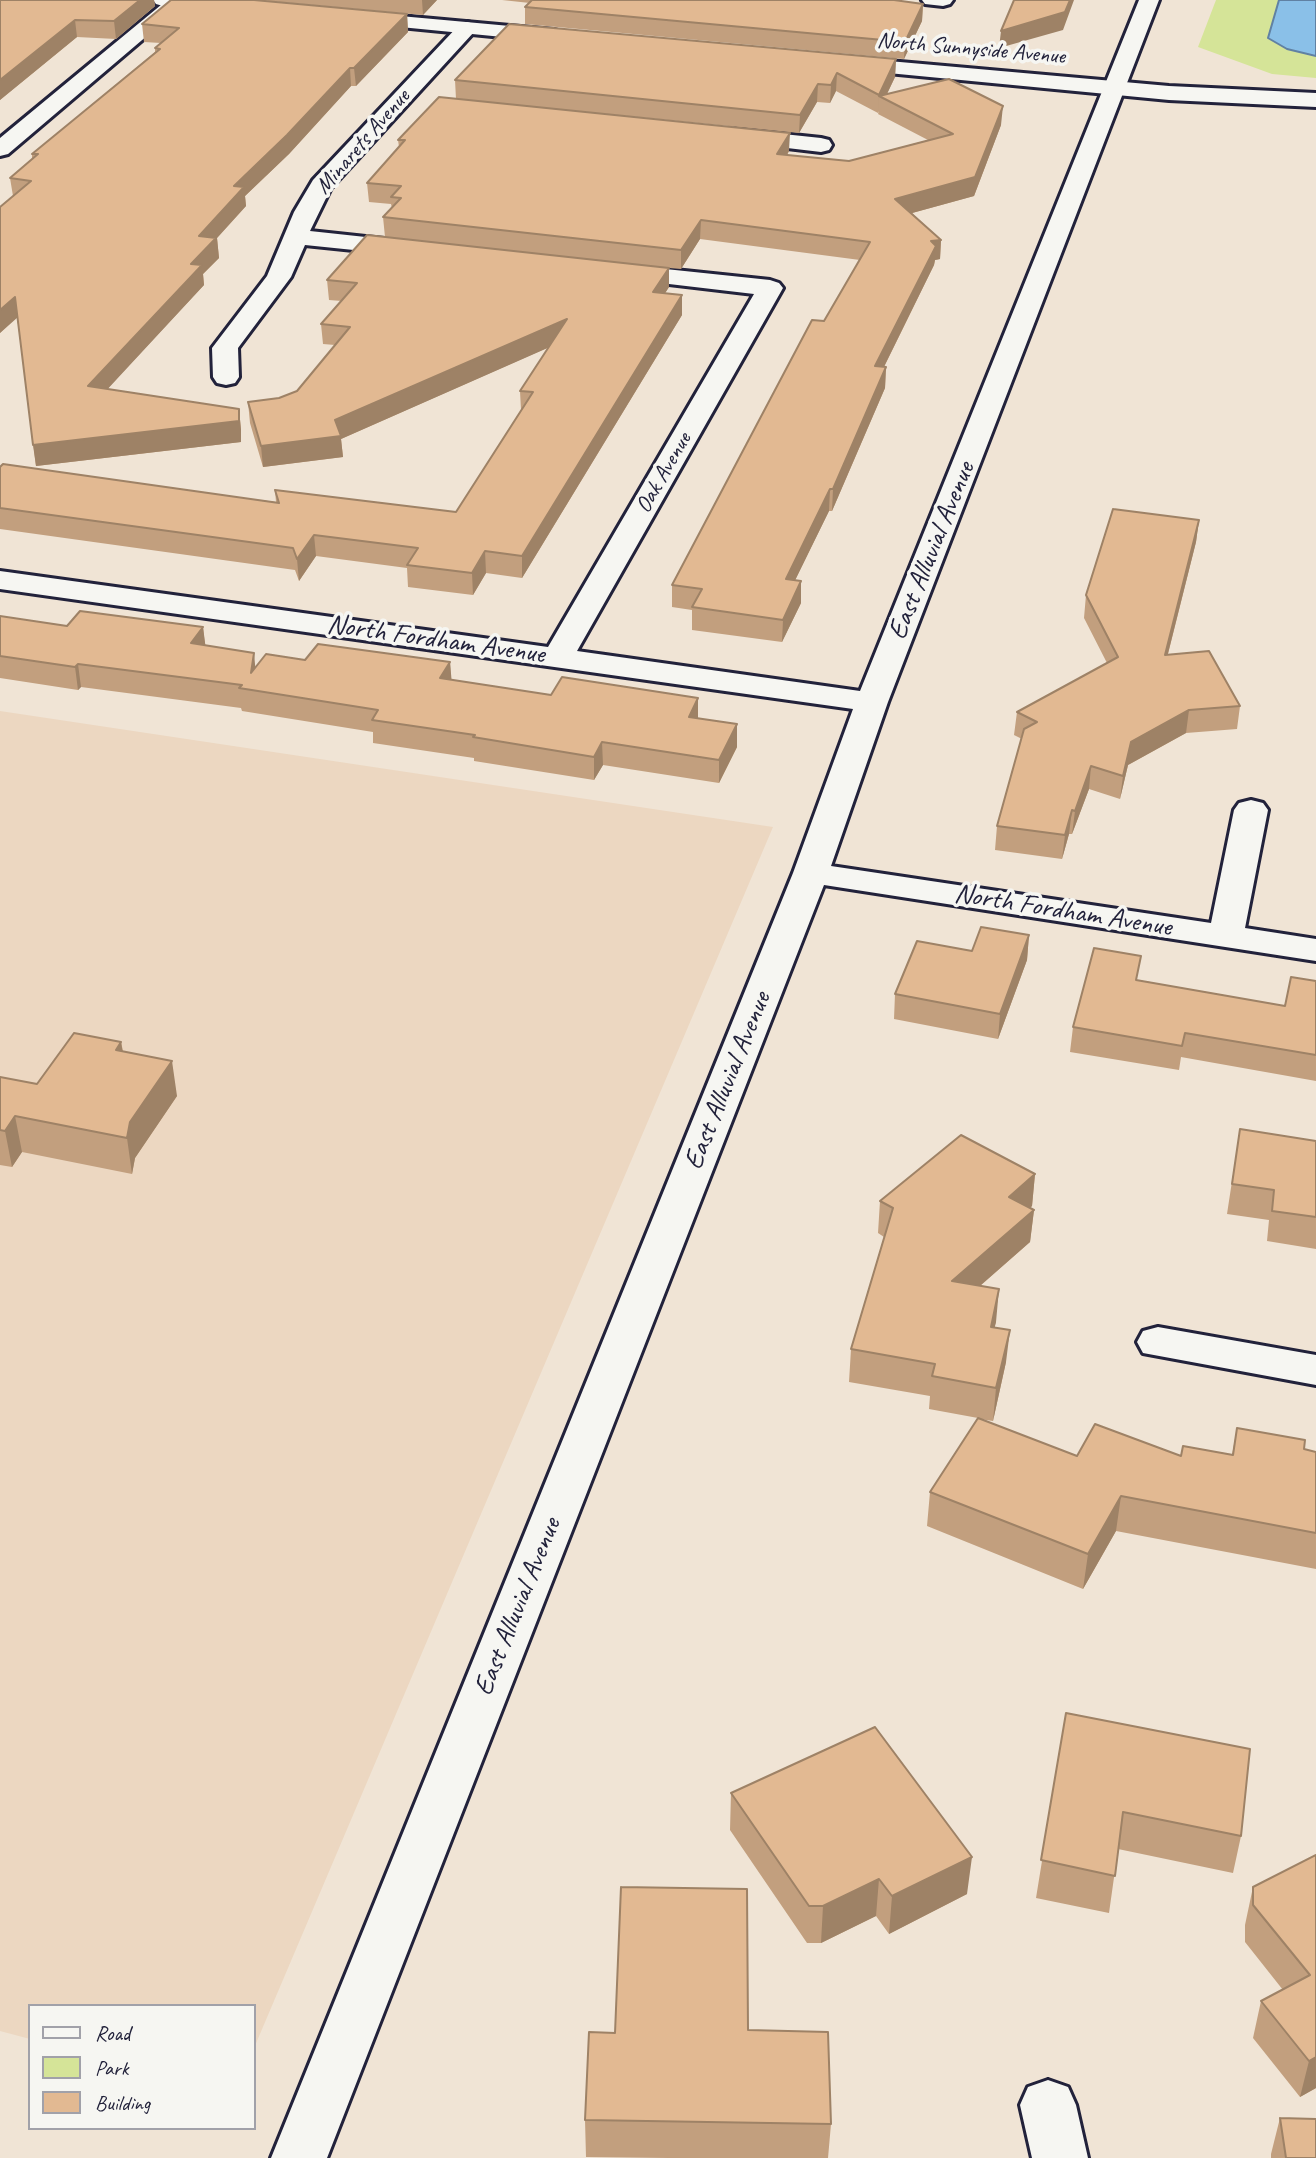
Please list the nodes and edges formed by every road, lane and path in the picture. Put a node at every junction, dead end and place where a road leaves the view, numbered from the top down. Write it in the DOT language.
graph roads {
  1 [pos="932,0"];
  2 [pos="943,0"];
  3 [pos="1149,0"];
  4 [pos="170,1"];
  5 [pos="247,8"];
  6 [pos="330,16"];
  7 [pos="467,28"];
  8 [pos="578,39"];
  9 [pos="827,62"];
  10 [pos="1115,88"];
  11 [pos="1316,100"];
  12 [pos="396,102"];
  13 [pos="423,105"];
  14 [pos="711,134"];
  15 [pos="821,145"];
  16 [pos="0,149"];
  17 [pos="298,237"];
  18 [pos="437,252"];
  19 [pos="589,268"];
  20 [pos="226,377"];
  21 [pos="0,580"];
  22 [pos="558,657"];
  23 [pos="872,702"];
  24 [pos="1251,810"];
  25 [pos="811,873"];
  26 [pos="1226,936"];
  27 [pos="1316,950"];
  28 [pos="1158,1342"];
  29 [pos="1316,1370"];
  30 [pos="1048,2105"];
  31 [pos="299,2158"];
  32 [pos="1060,2158"];
  1 -- 2 [label="street"];
  3 -- 10 [label="street, East Alluvial Avenue"];
  4 -- 5 [label="street"];
  4 -- 16 [label="street"];
  6 -- 7 [label="street"];
  7 -- 8 [label="street"];
  7 -- 12 [label="street, Minarets Avenue"];
  9 -- 10 [label="street, North Sunnyside Avenue"];
  10 -- 11 [label="street, North Sunnyside Avenue"];
  10 -- 23 [label="street, East Alluvial Avenue"];
  12 -- 13 [label="street"];
  12 -- 17 [label="street, Minarets Avenue"];
  14 -- 15 [label="street"];
  17 -- 18 [label="street"];
  17 -- 20 [label="street, Minarets Avenue"];
  19 -- 22 [label="street, Oak Avenue"];
  21 -- 22 [label="street, North Fordham Avenue"];
  22 -- 23 [label="street, North Fordham Avenue"];
  23 -- 25 [label="street, East Alluvial Avenue"];
  24 -- 26 [label="street"];
  25 -- 26 [label="street, North Fordham Avenue"];
  25 -- 31 [label="street, East Alluvial Avenue"];
  26 -- 27 [label="street, North Fordham Avenue"];
  28 -- 29 [label="street"];
  30 -- 32 [label="street"];
}
